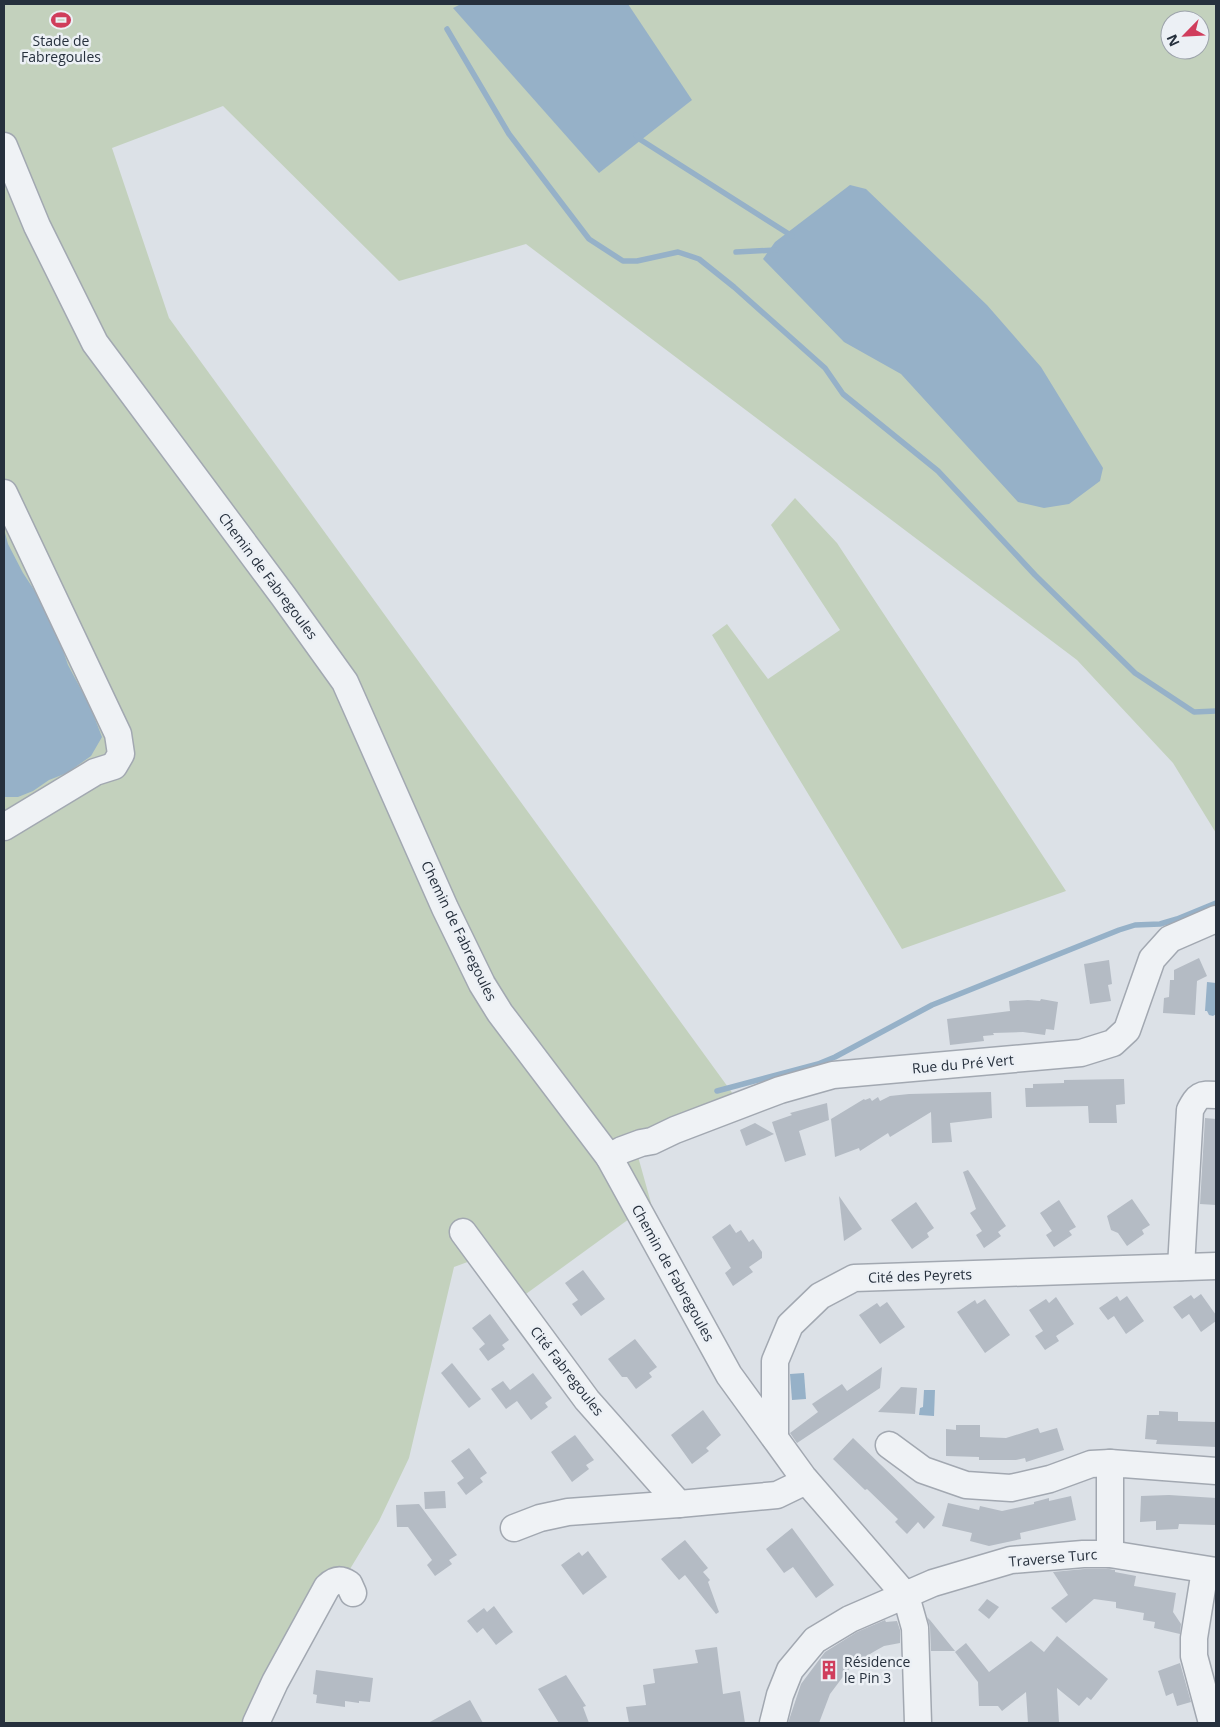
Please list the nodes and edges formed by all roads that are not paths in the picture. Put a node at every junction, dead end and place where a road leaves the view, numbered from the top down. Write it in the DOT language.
graph roads {
  1 [pos="5,150"];
  2 [pos="4,493"];
  3 [pos="4,827"];
  4 [pos="1216,920"];
  5 [pos="1216,1095"];
  6 [pos="614,1167"];
  7 [pos="463,1232"];
  8 [pos="1216,1266"];
  9 [pos="1181,1267"];
  10 [pos="775,1438"];
  11 [pos="889,1445"];
  12 [pos="1110,1463"];
  13 [pos="1216,1471"];
  14 [pos="806,1481"];
  15 [pos="679,1504"];
  16 [pos="514,1528"];
  17 [pos="1110,1554"];
  18 [pos="1211,1570"];
  19 [pos="353,1593"];
  20 [pos="906,1596"];
  21 [pos="256,1723"];
  22 [pos="773,1723"];
  23 [pos="918,1723"];
  24 [pos="1212,1723"];
  1 -- 6 [label="street, Chemin de Fabregoules"];
  2 -- 3 [label="street"];
  4 -- 6 [label="street, Rue du Pré Vert"];
  5 -- 9 [label="street"];
  6 -- 10 [label="street, Chemin de Fabregoules"];
  7 -- 15 [label="street, Cité Fabregoules"];
  8 -- 9 [label="street, Cité des Peyrets"];
  9 -- 10 [label="street, Cité des Peyrets"];
  10 -- 14 [label="street, Chemin de Fabregoules"];
  11 -- 12 [label="street"];
  12 -- 13 [label="street"];
  12 -- 17 [label="street"];
  14 -- 15 [label="street"];
  14 -- 20 [label="street, Chemin de Fabregoules"];
  15 -- 16 [label="street"];
  17 -- 18 [label="street, Traverse Turc"];
  17 -- 20 [label="street, Traverse Turc"];
  18 -- 24 [label="street, Traverse Turc"];
  19 -- 21 [label="street"];
  20 -- 22 [label="street, Traverse Turc"];
  20 -- 23 [label="street, Chemin de Fabregoules"];
}
